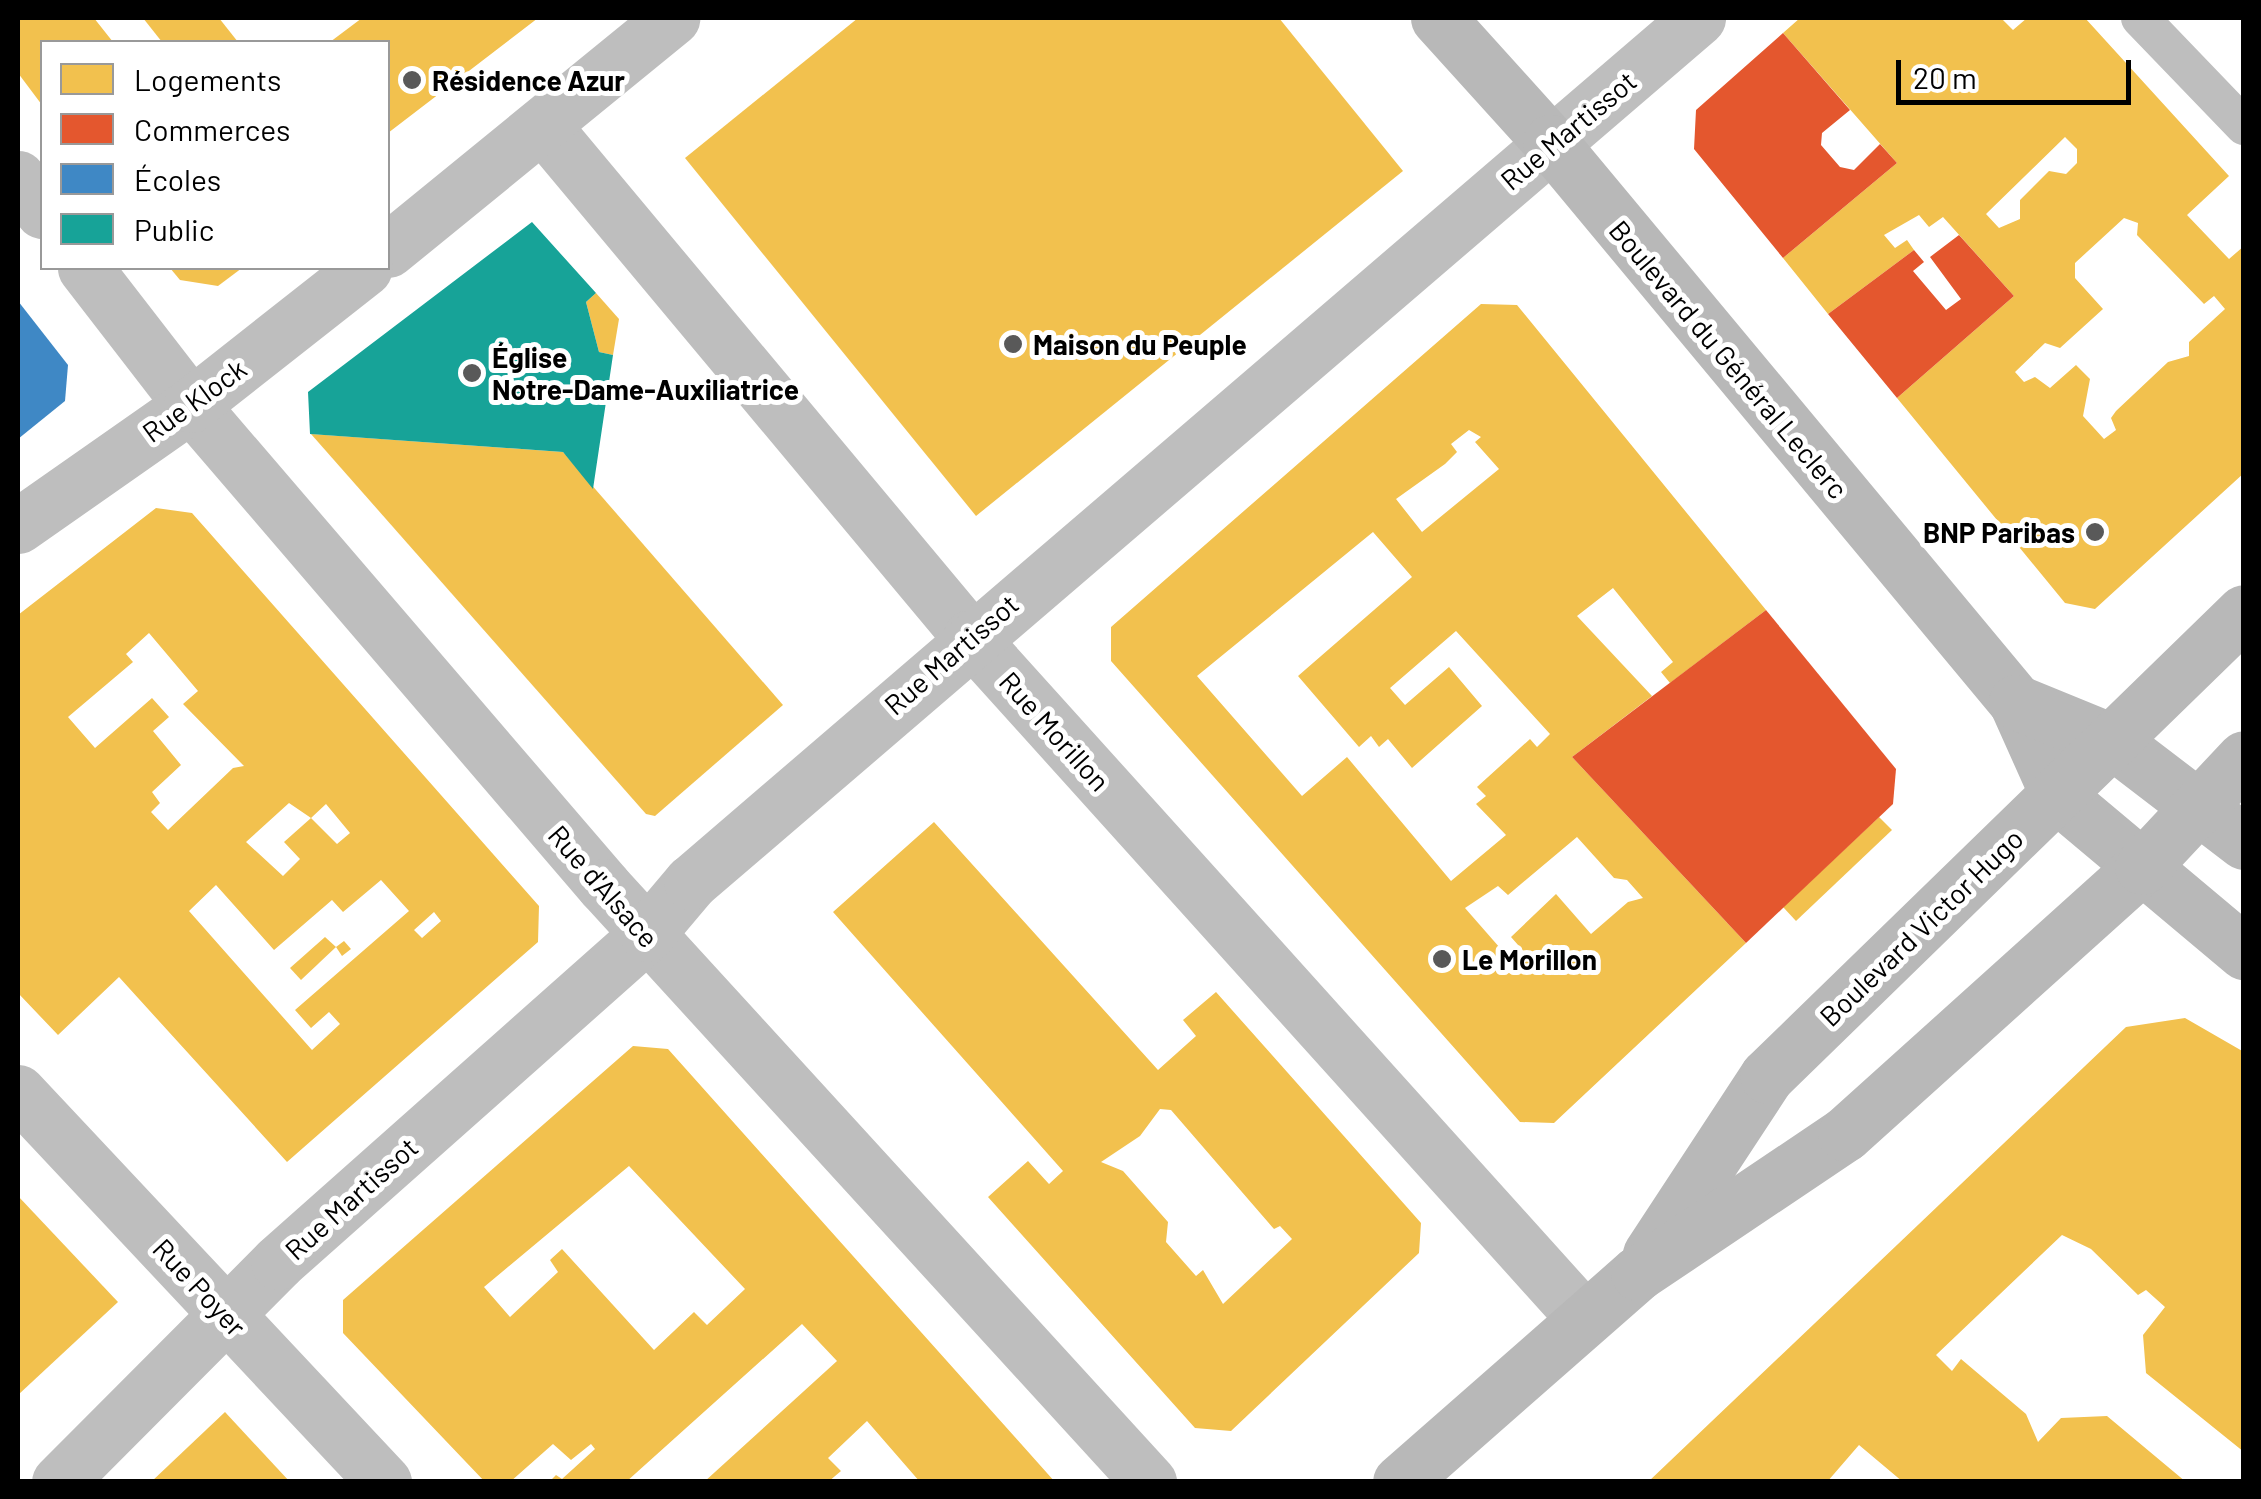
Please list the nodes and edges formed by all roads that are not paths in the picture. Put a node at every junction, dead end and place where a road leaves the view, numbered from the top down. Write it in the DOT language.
graph roads {
  1 [pos="672,18"];
  2 [pos="1438,18"];
  3 [pos="1698,18"];
  4 [pos="2140,18"];
  5 [pos="2244,126"];
  6 [pos="544,127"];
  7 [pos="1550,142"];
  8 [pos="18,178"];
  9 [pos="40,208"];
  10 [pos="390,248"];
  11 [pos="87,270"];
  12 [pos="362,270"];
  13 [pos="191,406"];
  14 [pos="18,526"];
  15 [pos="2244,612"];
  16 [pos="970,637"];
  17 [pos="2016,702"];
  18 [pos="2112,742"];
  19 [pos="2244,758"];
  20 [pos="2058,796"];
  21 [pos="2195,810"];
  22 [pos="2244,842"];
  23 [pos="2142,866"];
  24 [pos="647,934"];
  25 [pos="2244,952"];
  26 [pos="18,1092"];
  27 [pos="1638,1273"];
  28 [pos="226,1314"];
  29 [pos="1585,1318"];
  30 [pos="1425,1475"];
  31 [pos="59,1482"];
  32 [pos="384,1482"];
  33 [pos="1149,1482"];
  1 -- 6 [label="street"];
  2 -- 7 [label="main road, Boulevard du Général Leclerc"];
  3 -- 7 [label="street, Rue Martissot"];
  4 -- 5 [label="lane"];
  6 -- 10 [label="street"];
  6 -- 16 [label="street, Rue Morillon"];
  7 -- 16 [label="street, Rue Martissot"];
  7 -- 17 [label="main road, Boulevard du Général Leclerc"];
  8 -- 9 [label="street"];
  11 -- 13 [label="street, Rue d'Alsace"];
  12 -- 13 [label="street, Rue Klock"];
  13 -- 14 [label="street, Rue Klock"];
  13 -- 24 [label="street, Rue d'Alsace"];
  15 -- 18 [label="main road, Boulevard Victor Hugo"];
  16 -- 24 [label="street, Rue Martissot"];
  16 -- 29 [label="street, Rue Morillon"];
  17 -- 18 [label="main road, Boulevard du Général Leclerc"];
  17 -- 20 [label="main road, Boulevard du Général Leclerc"];
  18 -- 20 [label="main road, Boulevard Victor Hugo"];
  18 -- 21 [label="main road, Boulevard du Général Leclerc"];
  19 -- 21 [label="main road, Boulevard Victor Hugo"];
  20 -- 23 [label="main road, Boulevard du Général Leclerc"];
  20 -- 27 [label="main road, Boulevard Victor Hugo"];
  21 -- 22 [label="main road, Boulevard du Général Leclerc"];
  21 -- 23 [label="main road, Boulevard Victor Hugo"];
  23 -- 25 [label="main road, Boulevard du Général Leclerc"];
  23 -- 27 [label="main road, Boulevard Victor Hugo"];
  24 -- 28 [label="street, Rue Martissot"];
  24 -- 33 [label="street, Rue d'Alsace"];
  26 -- 28 [label="street, Rue Poyer"];
  27 -- 29 [label="main road, Boulevard Victor Hugo"];
  28 -- 31 [label="street, Rue Martissot"];
  28 -- 32 [label="street, Rue Poyer"];
  29 -- 30 [label="main road, Boulevard Victor Hugo"];
}
